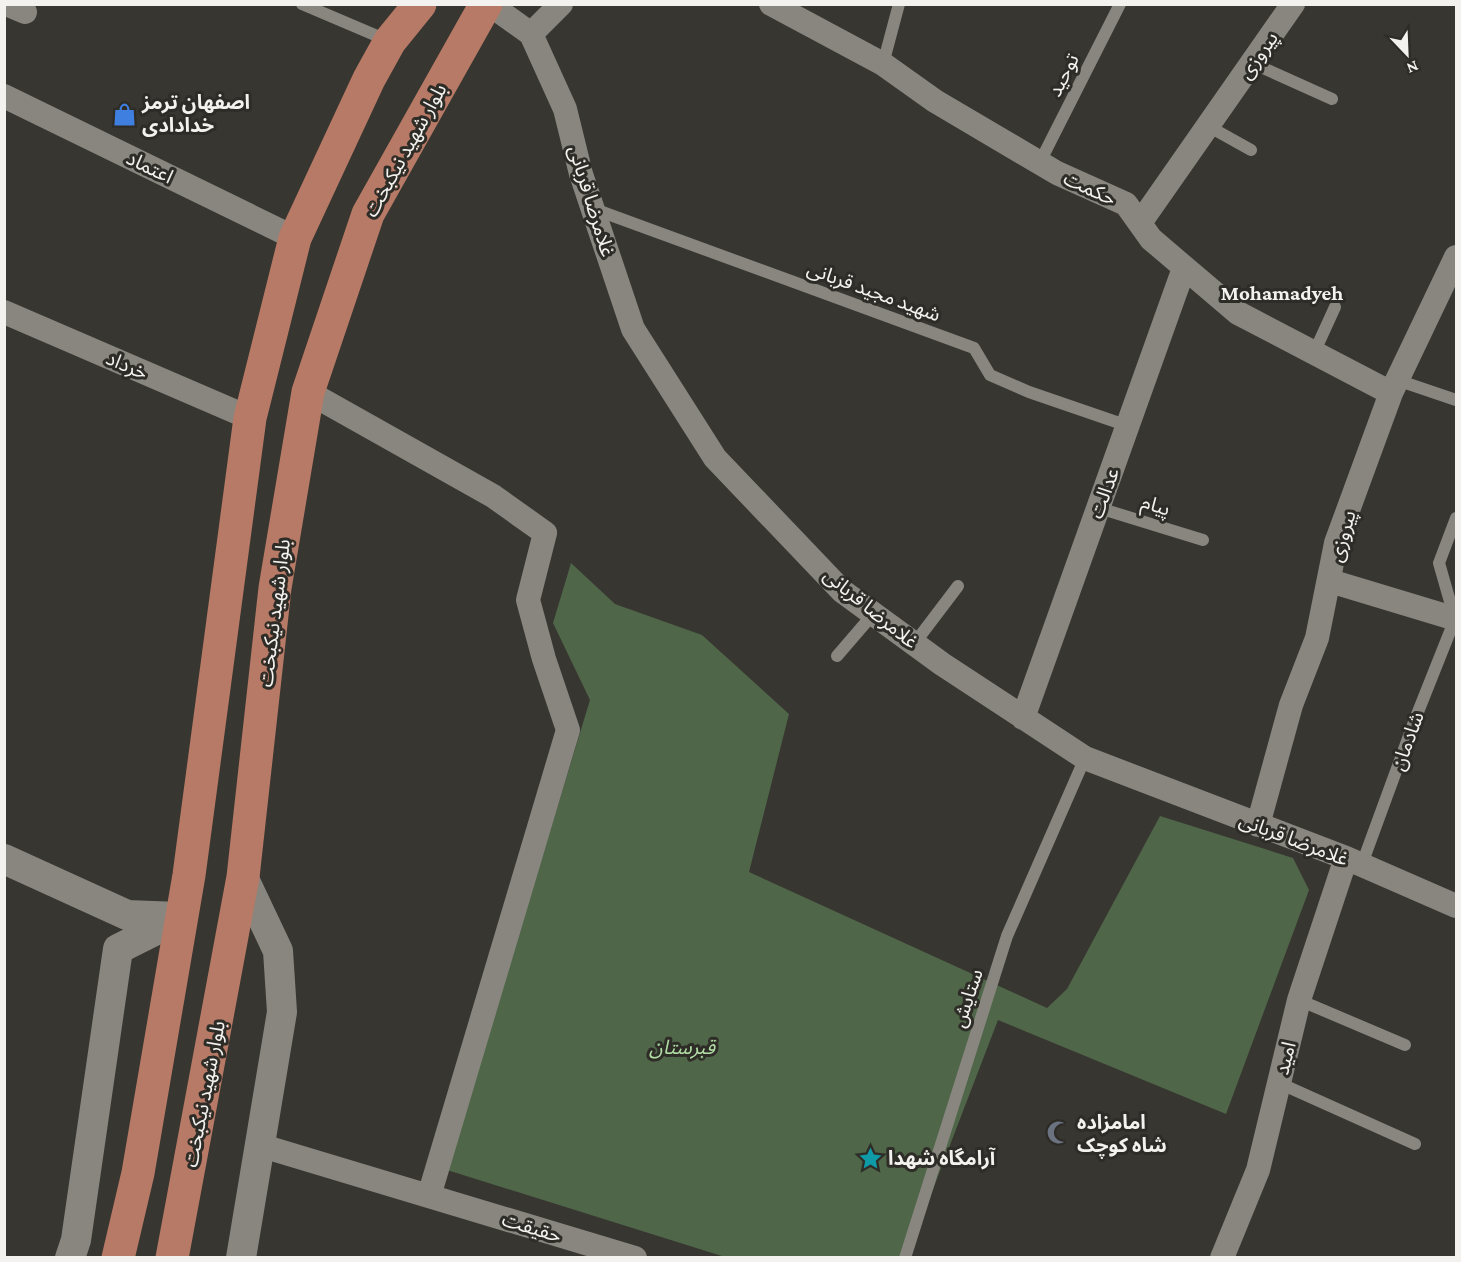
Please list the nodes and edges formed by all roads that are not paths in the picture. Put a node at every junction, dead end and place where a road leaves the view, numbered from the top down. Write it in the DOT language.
graph roads {
  1 [pos="302,4"];
  2 [pos="420,4"];
  3 [pos="487,4"];
  4 [pos="561,4"];
  5 [pos="771,4"];
  6 [pos="899,4"];
  7 [pos="1120,4"];
  8 [pos="1293,4"];
  9 [pos="531,34"];
  10 [pos="390,41"];
  11 [pos="1252,63"];
  12 [pos="883,64"];
  13 [pos="4,96"];
  14 [pos="1332,99"];
  15 [pos="1208,126"];
  16 [pos="1251,150"];
  17 [pos="1040,162"];
  18 [pos="593,209"];
  19 [pos="1140,223"];
  20 [pos="295,238"];
  21 [pos="1456,257"];
  22 [pos="1184,268"];
  23 [pos="1335,307"];
  24 [pos="4,312"];
  25 [pos="1314,353"];
  26 [pos="1394,386"];
  27 [pos="308,392"];
  28 [pos="1456,399"];
  29 [pos="250,418"];
  30 [pos="1128,426"];
  31 [pos="1099,508"];
  32 [pos="1456,520"];
  33 [pos="1203,540"];
  34 [pos="1330,581"];
  35 [pos="958,586"];
  36 [pos="873,614"];
  37 [pos="1456,619"];
  38 [pos="914,644"];
  39 [pos="837,656"];
  40 [pos="1023,718"];
  41 [pos="1085,758"];
  42 [pos="1258,825"];
  43 [pos="4,859"];
  44 [pos="1354,861"];
  45 [pos="243,877"];
  46 [pos="1456,906"];
  47 [pos="182,917"];
  48 [pos="1299,1000"];
  49 [pos="1406,1045"];
  50 [pos="1279,1083"];
  51 [pos="1415,1144"];
  52 [pos="259,1145"];
  53 [pos="429,1196"];
  54 [pos="70,1257"];
  55 [pos="118,1257"];
  56 [pos="172,1257"];
  57 [pos="241,1257"];
  58 [pos="635,1257"];
  59 [pos="905,1257"];
  60 [pos="1222,1257"];
  1 -- 10 [label="lane"];
  2 -- 10 [label="main road"];
  3 -- 9 [label="street"];
  3 -- 27 [label="main road, بلوار شهید نیکبخت"];
  4 -- 9 [label="street"];
  5 -- 12 [label="street, حکمت"];
  6 -- 12 [label="lane"];
  7 -- 17 [label="lane, توحید"];
  8 -- 11 [label="street, پیروزی"];
  9 -- 18 [label="street, غلامرضا قربانی"];
  10 -- 20 [label="main road"];
  11 -- 14 [label="lane"];
  11 -- 15 [label="street, پیروزی"];
  12 -- 17 [label="street, حکمت"];
  13 -- 20 [label="street, اعتماد"];
  15 -- 16 [label="lane"];
  15 -- 19 [label="street, پیروزی"];
  17 -- 19 [label="street, حکمت"];
  18 -- 30 [label="lane, شهید مجید قربانی"];
  18 -- 36 [label="street, غلامرضا قربانی"];
  19 -- 22 [label="street, حکمت"];
  20 -- 29 [label="main road"];
  21 -- 26 [label="street, پیروزی"];
  22 -- 25 [label="street, حکمت"];
  22 -- 30 [label="street, عدالت"];
  23 -- 25 [label="lane"];
  24 -- 29 [label="street, خرداد"];
  25 -- 26 [label="street, حکمت"];
  26 -- 28 [label="lane"];
  26 -- 34 [label="street, پیروزی"];
  27 -- 45 [label="main road, بلوار شهید نیکبخت"];
  27 -- 53 [label="street"];
  29 -- 47 [label="main road"];
  30 -- 31 [label="street, عدالت"];
  31 -- 33 [label="lane, پیام"];
  31 -- 40 [label="street, عدالت"];
  32 -- 37 [label="lane"];
  34 -- 37 [label="street"];
  34 -- 42 [label="street, پیروزی"];
  35 -- 38 [label="lane"];
  36 -- 38 [label="street, غلامرضا قربانی"];
  36 -- 39 [label="lane"];
  37 -- 44 [label="lane, شادمان"];
  38 -- 40 [label="street, غلامرضا قربانی"];
  40 -- 41 [label="street, غلامرضا قربانی"];
  41 -- 42 [label="street, غلامرضا قربانی"];
  41 -- 59 [label="lane, ستایش"];
  42 -- 44 [label="street, غلامرضا قربانی"];
  43 -- 47 [label="street"];
  44 -- 46 [label="street, غلامرضا قربانی"];
  44 -- 48 [label="street, امید"];
  45 -- 52 [label="street"];
  45 -- 56 [label="main road, بلوار شهید نیکبخت"];
  47 -- 54 [label="street"];
  47 -- 55 [label="main road"];
  48 -- 49 [label="lane"];
  48 -- 50 [label="street, امید"];
  50 -- 51 [label="lane"];
  50 -- 60 [label="street, امید"];
  52 -- 53 [label="street, حقیقت"];
  52 -- 57 [label="street"];
  53 -- 58 [label="street, حقیقت"];
}
